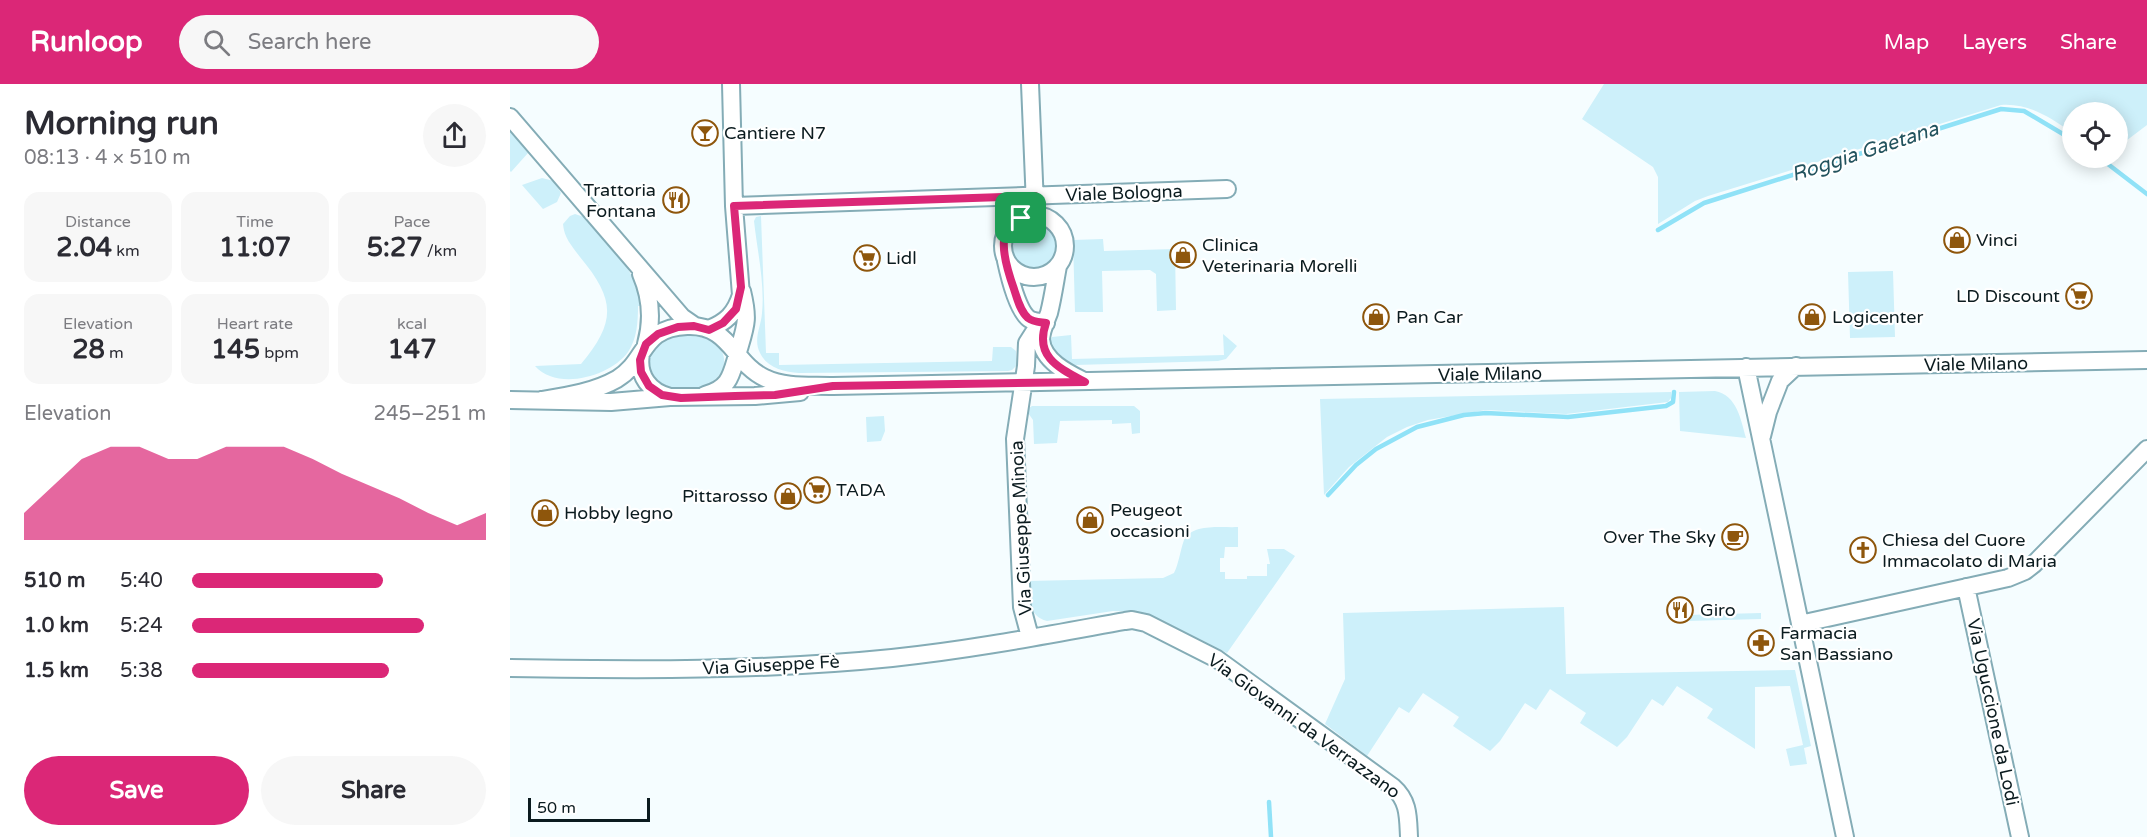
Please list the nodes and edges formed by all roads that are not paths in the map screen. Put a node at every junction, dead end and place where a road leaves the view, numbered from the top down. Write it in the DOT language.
graph roads {
  1 [pos="732,84"];
  2 [pos="1030,84"];
  3 [pos="510,117"];
  4 [pos="1227,189"];
  5 [pos="1035,196"];
  6 [pos="734,206"];
  7 [pos="1035,215"];
  8 [pos="632,257"];
  9 [pos="1006,260"];
  10 [pos="1058,266"];
  11 [pos="741,287"];
  12 [pos="1046,323"];
  13 [pos="702,328"];
  14 [pos="643,349"];
  15 [pos="737,353"];
  16 [pos="2147,360"];
  17 [pos="1797,366"];
  18 [pos="1746,367"];
  19 [pos="1085,382"];
  20 [pos="1024,383"];
  21 [pos="833,386"];
  22 [pos="701,396"];
  23 [pos="670,397"];
  24 [pos="510,400"];
  25 [pos="542,400"];
  26 [pos="1762,442"];
  27 [pos="2147,449"];
  28 [pos="1966,587"];
  29 [pos="1800,624"];
  30 [pos="1030,638"];
  31 [pos="510,668"];
  32 [pos="1409,837"];
  33 [pos="1845,837"];
  34 [pos="2020,837"];
  1 -- 6 [label="street"];
  2 -- 5 [label="street"];
  3 -- 8 [label="street"];
  4 -- 5 [label="street, Viale Bologna"];
  5 -- 6 [label="street, Viale Bologna"];
  5 -- 7 [label="street"];
  6 -- 11 [label="street"];
  7 -- 9 [label="street"];
  7 -- 10 [label="street"];
  8 -- 13 [label="street"];
  8 -- 14 [label="street"];
  9 -- 10 [label="street"];
  9 -- 12 [label="street"];
  10 -- 12 [label="street"];
  11 -- 13 [label="street"];
  11 -- 15 [label="street"];
  12 -- 19 [label="street"];
  12 -- 20 [label="street, Via Giuseppe Minoia"];
  13 -- 14 [label="street, Viale Milano"];
  13 -- 15 [label="street, Viale Milano"];
  14 -- 23 [label="street"];
  14 -- 25 [label="street, Viale Milano"];
  15 -- 21 [label="street, Viale Milano"];
  15 -- 22 [label="street, Viale Milano"];
  16 -- 17 [label="street, Viale Milano"];
  17 -- 18 [label="street, Viale Milano"];
  17 -- 26 [label="street"];
  18 -- 19 [label="street, Viale Milano"];
  18 -- 26 [label="street"];
  19 -- 20 [label="street, Viale Milano"];
  20 -- 21 [label="street, Viale Milano"];
  20 -- 30 [label="street, Via Giuseppe Minoia"];
  21 -- 22 [label="street, Viale Milano"];
  22 -- 23 [label="street, Viale Milano"];
  23 -- 25 [label="street, Viale Milano"];
  24 -- 25 [label="street, Viale Milano"];
  26 -- 29 [label="street"];
  27 -- 28 [label="street"];
  28 -- 29 [label="street"];
  28 -- 34 [label="street, Via Uguccione da Lodi"];
  29 -- 33 [label="street"];
  30 -- 31 [label="street, Via Giuseppe Fè"];
  30 -- 32 [label="street, Via Giovanni da Verrazzano"];
}
